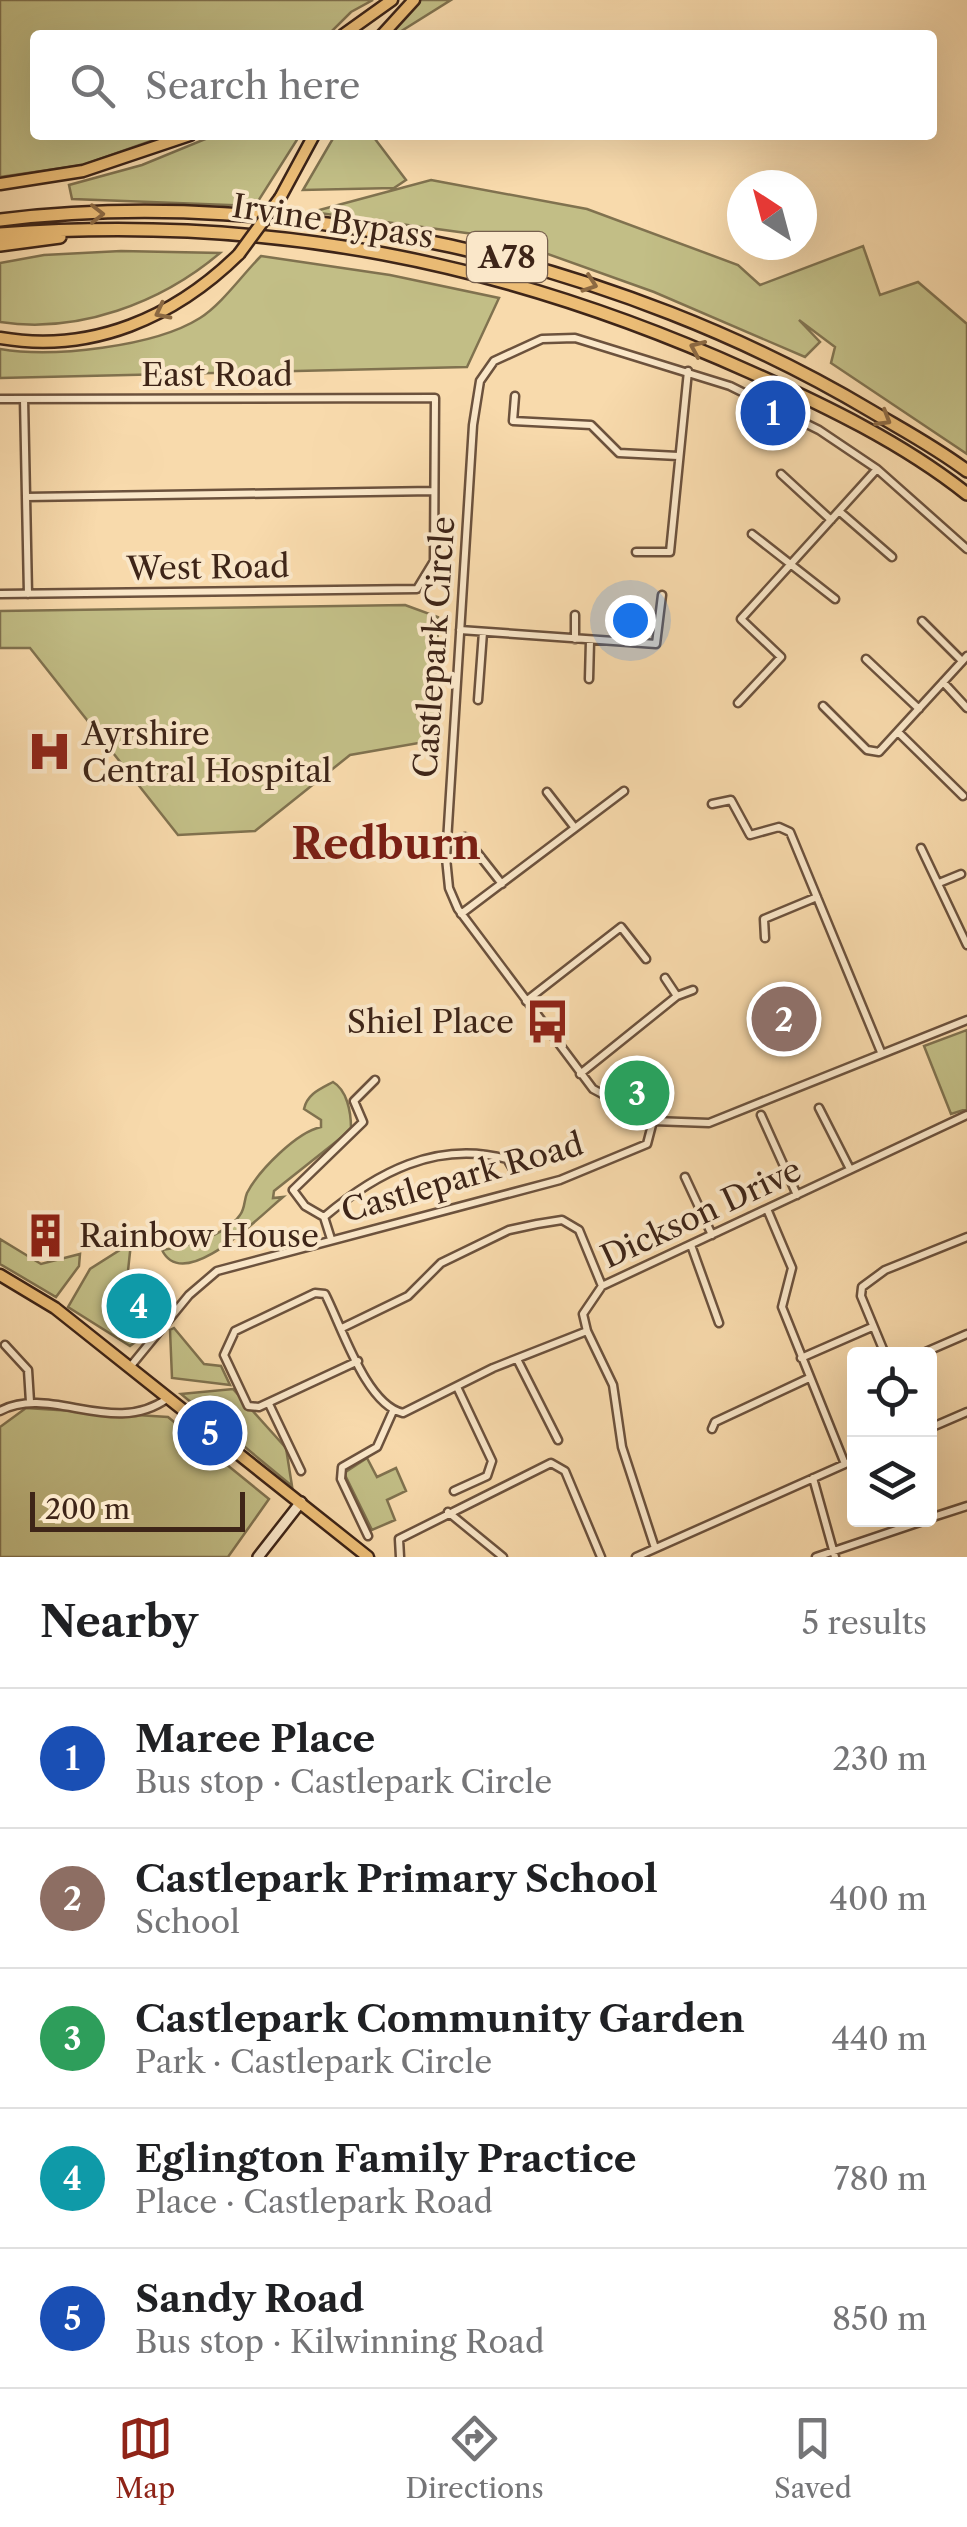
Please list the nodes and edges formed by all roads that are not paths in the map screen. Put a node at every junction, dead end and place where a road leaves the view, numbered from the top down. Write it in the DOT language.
graph roads {
  1 [pos="392,0"];
  2 [pos="414,0"];
  3 [pos="350,30"];
  4 [pos="387,30"];
  5 [pos="175,140"];
  6 [pos="311,140"];
  7 [pos="0,184"];
  8 [pos="0,217"];
  9 [pos="138,228"];
  10 [pos="0,234"];
  11 [pos="0,245"];
  12 [pos="0,338"];
  13 [pos="688,371"];
  14 [pos="515,396"];
  15 [pos="0,399"];
  16 [pos="24,399"];
  17 [pos="678,456"];
  18 [pos="877,469"];
  19 [pos="967,471"];
  20 [pos="781,474"];
  21 [pos="434,492"];
  22 [pos="967,494"];
  23 [pos="26,496"];
  24 [pos="839,511"];
  25 [pos="831,520"];
  26 [pos="752,534"];
  27 [pos="967,549"];
  28 [pos="636,552"];
  29 [pos="892,557"];
  30 [pos="792,564"];
  31 [pos="0,594"];
  32 [pos="28,594"];
  33 [pos="662,595"];
  34 [pos="836,599"];
  35 [pos="575,616"];
  36 [pos="922,621"];
  37 [pos="460,630"];
  38 [pos="483,632"];
  39 [pos="575,640"];
  40 [pos="590,641"];
  41 [pos="965,658"];
  42 [pos="866,659"];
  43 [pos="589,679"];
  44 [pos="943,682"];
  45 [pos="478,700"];
  46 [pos="738,703"];
  47 [pos="823,706"];
  48 [pos="967,708"];
  49 [pos="919,709"];
  50 [pos="898,732"];
  51 [pos="546,792"];
  52 [pos="624,792"];
  53 [pos="964,796"];
  54 [pos="712,804"];
  55 [pos="575,828"];
  56 [pos="465,838"];
  57 [pos="922,848"];
  58 [pos="960,874"];
  59 [pos="939,883"];
  60 [pos="502,884"];
  61 [pos="817,897"];
  62 [pos="461,914"];
  63 [pos="765,938"];
  64 [pos="967,945"];
  65 [pos="646,959"];
  66 [pos="665,978"];
  67 [pos="692,990"];
  68 [pos="678,996"];
  69 [pos="526,1001"];
  70 [pos="967,1020"];
  71 [pos="881,1052"];
  72 [pos="580,1074"];
  73 [pos="375,1080"];
  74 [pos="819,1108"];
  75 [pos="761,1115"];
  76 [pos="965,1116"];
  77 [pos="653,1121"];
  78 [pos="967,1126"];
  79 [pos="513,1169"];
  80 [pos="850,1169"];
  81 [pos="685,1177"];
  82 [pos="798,1194"];
  83 [pos="767,1209"];
  84 [pos="324,1217"];
  85 [pos="712,1235"];
  86 [pos="967,1237"];
  87 [pos="331,1240"];
  88 [pos="691,1245"];
  89 [pos="0,1275"];
  90 [pos="602,1286"];
  91 [pos="719,1323"];
  92 [pos="872,1327"];
  93 [pos="342,1328"];
  94 [pos="587,1331"];
  95 [pos="967,1334"];
  96 [pos="5,1345"];
  97 [pos="881,1347"];
  98 [pos="937,1347"];
  99 [pos="801,1358"];
  100 [pos="517,1359"];
  101 [pos="358,1361"];
  102 [pos="130,1366"];
  103 [pos="809,1378"];
  104 [pos="458,1389"];
  105 [pos="169,1397"];
  106 [pos="30,1402"];
  107 [pos="268,1404"];
  108 [pos="0,1411"];
  109 [pos="392,1411"];
  110 [pos="967,1412"];
  111 [pos="937,1425"];
  112 [pos="712,1429"];
  113 [pos="558,1440"];
  114 [pos="845,1464"];
  115 [pos="301,1471"];
  116 [pos="813,1478"];
  117 [pos="454,1490"];
  118 [pos="301,1502"];
  119 [pos="967,1506"];
  120 [pos="448,1512"];
  121 [pos="937,1516"];
  122 [pos="907,1527"];
  123 [pos="368,1536"];
  124 [pos="654,1548"];
  125 [pos="834,1554"];
  126 [pos="258,1557"];
  127 [pos="368,1557"];
  128 [pos="400,1557"];
  129 [pos="502,1557"];
  130 [pos="601,1557"];
  131 [pos="636,1557"];
  132 [pos="816,1557"];
  1 -- 3 [label="main road"];
  2 -- 4 [label="main road"];
  5 -- 7 [label="main road"];
  6 -- 12 [label="main road, one-way, bridge"];
  8 -- 19 [label="highway, Irvine Bypass / A78, one-way"];
  9 -- 10 [label="highway, Irvine Bypass / A78"];
  9 -- 11 [label="highway"];
  22 -- 9 [label="highway, Irvine Bypass / A78, one-way"];
  13 -- 17 [label="street"];
  13 -- 18 [label="street, Castlepark Circle"];
  13 -- 37 [label="street, Castlepark Circle"];
  14 -- 17 [label="street"];
  15 -- 16 [label="street, East Road"];
  16 -- 21 [label="street, East Road"];
  16 -- 23 [label="street"];
  17 -- 28 [label="street"];
  18 -- 24 [label="street"];
  18 -- 27 [label="street, Castlepark Circle"];
  20 -- 25 [label="street"];
  21 -- 23 [label="street"];
  21 -- 32 [label="street, West Road"];
  23 -- 32 [label="street"];
  24 -- 25 [label="street"];
  24 -- 29 [label="street"];
  25 -- 30 [label="street"];
  26 -- 30 [label="street"];
  30 -- 34 [label="street"];
  30 -- 46 [label="street"];
  31 -- 32 [label="street, West Road"];
  33 -- 40 [label="street"];
  35 -- 39 [label="street"];
  36 -- 41 [label="street"];
  37 -- 38 [label="street"];
  37 -- 62 [label="street, Castlepark Circle"];
  38 -- 39 [label="street"];
  38 -- 45 [label="street"];
  39 -- 40 [label="street"];
  40 -- 43 [label="street"];
  41 -- 44 [label="street"];
  42 -- 49 [label="street"];
  44 -- 48 [label="street"];
  44 -- 49 [label="street"];
  47 -- 50 [label="street"];
  49 -- 50 [label="street"];
  50 -- 53 [label="street"];
  51 -- 55 [label="street"];
  52 -- 55 [label="street"];
  54 -- 61 [label="street"];
  55 -- 60 [label="street"];
  56 -- 60 [label="street"];
  57 -- 59 [label="street"];
  58 -- 59 [label="street"];
  59 -- 64 [label="street"];
  60 -- 62 [label="street"];
  61 -- 63 [label="street"];
  61 -- 71 [label="street"];
  62 -- 69 [label="street, Castlepark Circle"];
  65 -- 69 [label="street"];
  66 -- 68 [label="street"];
  67 -- 68 [label="street"];
  68 -- 72 [label="street"];
  69 -- 72 [label="street, Castlepark Circle"];
  70 -- 71 [label="street, Castlepark Circle"];
  71 -- 77 [label="street, Castlepark Circle"];
  72 -- 77 [label="street, Castlepark Circle"];
  73 -- 84 [label="street"];
  74 -- 80 [label="street"];
  75 -- 82 [label="street"];
  76 -- 78 [label="street"];
  76 -- 80 [label="street, Dickson Drive"];
  77 -- 87 [label="street, Castlepark Road"];
  79 -- 84 [label="street"];
  80 -- 82 [label="street, Dickson Drive"];
  81 -- 85 [label="street"];
  82 -- 83 [label="street, Dickson Drive"];
  83 -- 85 [label="street, Dickson Drive"];
  83 -- 99 [label="street"];
  84 -- 87 [label="street"];
  85 -- 88 [label="street, Dickson Drive"];
  86 -- 92 [label="street"];
  87 -- 102 [label="street, Castlepark Road"];
  88 -- 90 [label="street, Dickson Drive"];
  88 -- 91 [label="street"];
  89 -- 102 [label="main road"];
  90 -- 93 [label="street"];
  90 -- 94 [label="street, Dickson Drive"];
  92 -- 97 [label="street"];
  92 -- 99 [label="street"];
  93 -- 101 [label="street"];
  93 -- 107 [label="street"];
  94 -- 100 [label="street"];
  94 -- 124 [label="street"];
  95 -- 98 [label="street"];
  96 -- 106 [label="street"];
  99 -- 103 [label="street"];
  100 -- 104 [label="street"];
  100 -- 113 [label="street"];
  101 -- 107 [label="street"];
  101 -- 109 [label="street"];
  102 -- 105 [label="main road"];
  103 -- 112 [label="street"];
  103 -- 114 [label="street"];
  104 -- 109 [label="street"];
  104 -- 117 [label="street"];
  105 -- 106 [label="street"];
  105 -- 118 [label="main road"];
  106 -- 108 [label="street"];
  107 -- 115 [label="street"];
  109 -- 123 [label="street"];
  110 -- 111 [label="street"];
  114 -- 116 [label="street"];
  116 -- 124 [label="street"];
  116 -- 125 [label="street"];
  118 -- 126 [label="main road"];
  118 -- 127 [label="main road"];
  119 -- 121 [label="street"];
  120 -- 128 [label="street"];
  120 -- 129 [label="street"];
  120 -- 130 [label="street"];
  122 -- 125 [label="street"];
  124 -- 131 [label="street"];
  125 -- 132 [label="street"];
}
